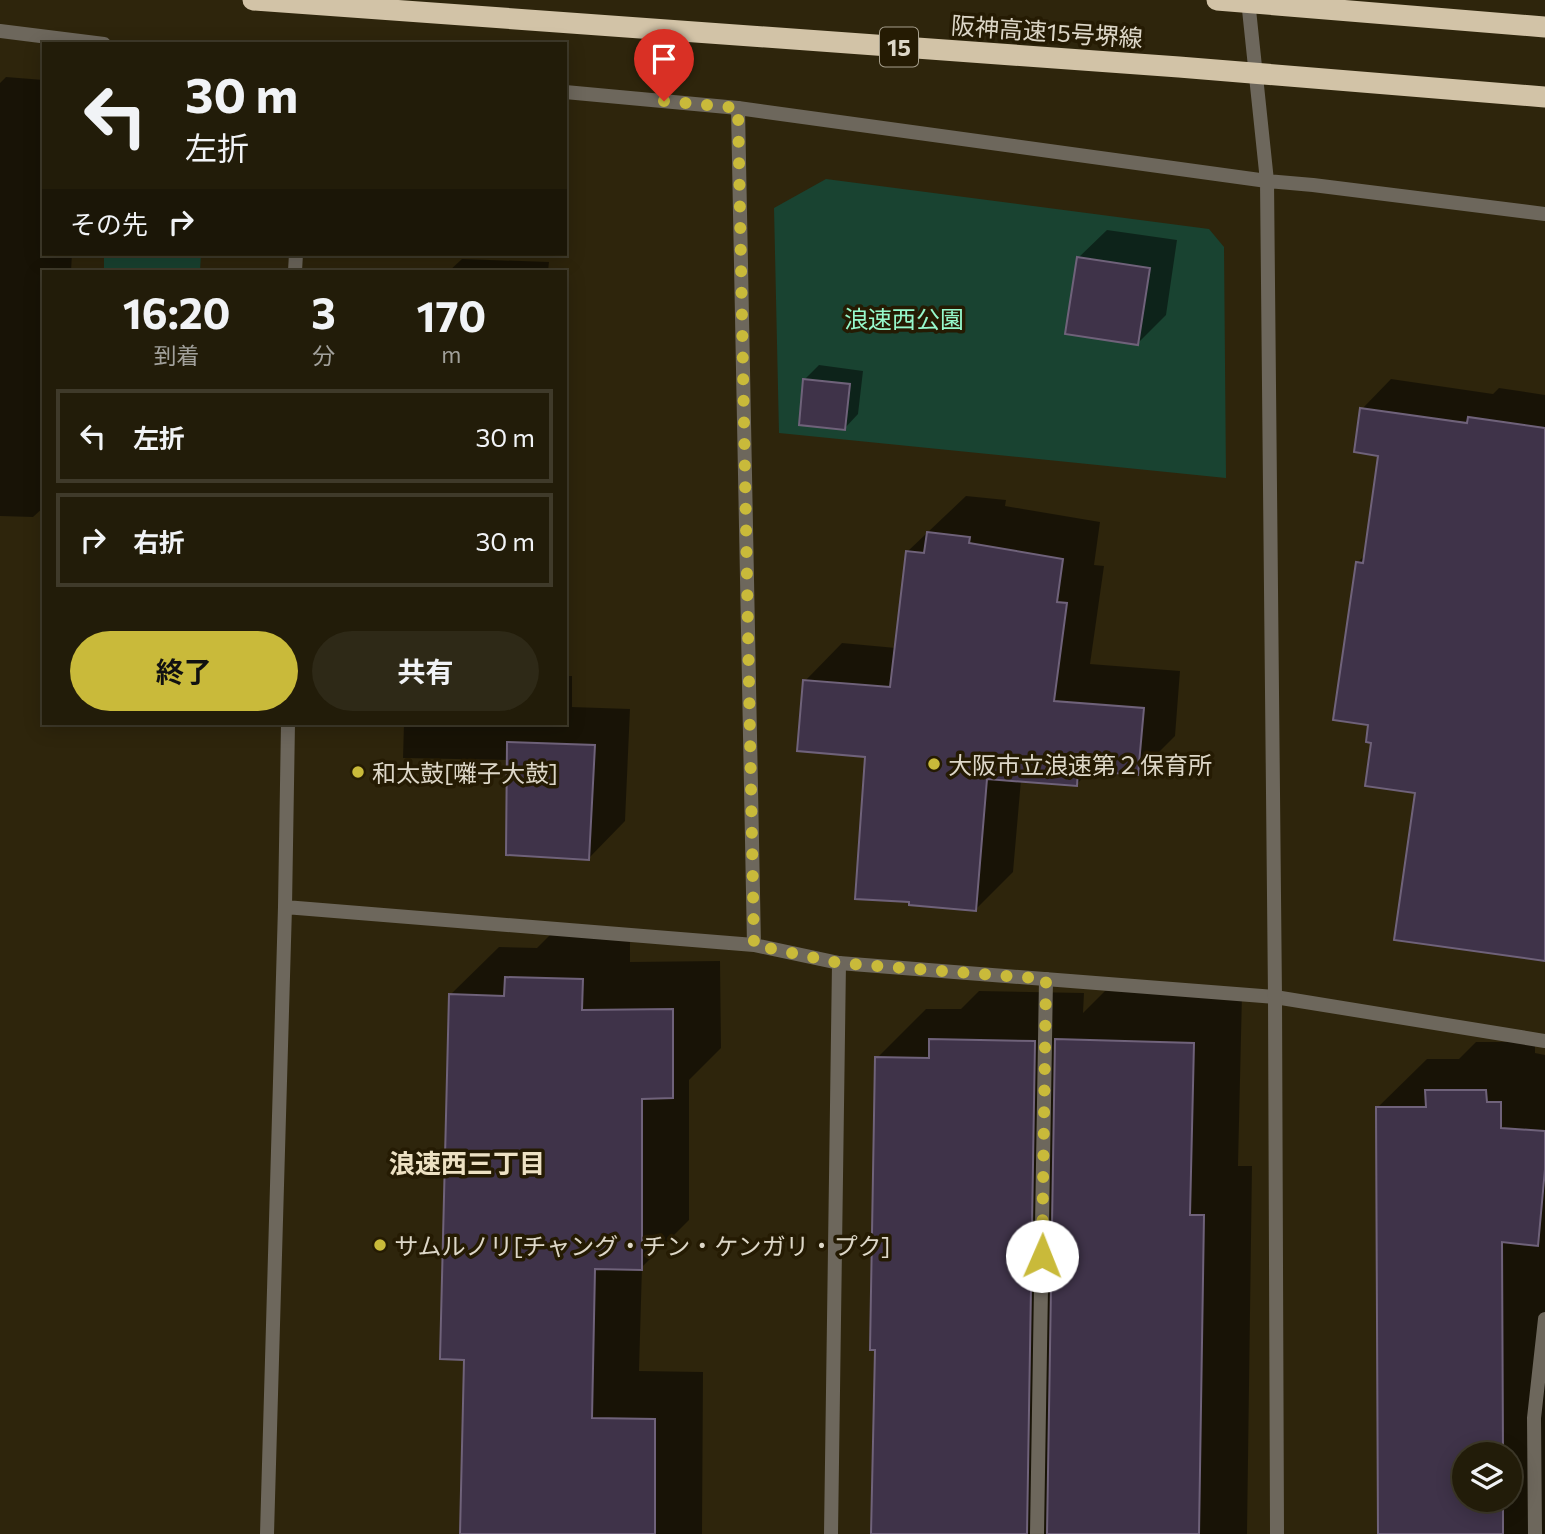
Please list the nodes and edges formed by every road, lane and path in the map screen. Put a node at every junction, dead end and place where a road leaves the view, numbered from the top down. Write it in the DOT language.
graph roads {
  1 [pos="253,0"];
  2 [pos="1217,0"];
  3 [pos="1248,0"];
  4 [pos="1545,27"];
  5 [pos="0,31"];
  6 [pos="88,42"];
  7 [pos="567,92"];
  8 [pos="1545,97"];
  9 [pos="738,108"];
  10 [pos="1266,181"];
  11 [pos="1545,214"];
  12 [pos="288,725"];
  13 [pos="285,907"];
  14 [pos="754,945"];
  15 [pos="839,963"];
  16 [pos="1046,979"];
  17 [pos="1275,997"];
  18 [pos="1545,1041"];
  19 [pos="1545,1319"];
  20 [pos="267,1534"];
  21 [pos="831,1534"];
  22 [pos="1037,1534"];
  23 [pos="1277,1534"];
  24 [pos="1535,1534"];
  1 -- 8 [label="highway, 阪神高速15号堺線 / 15, bridge"];
  2 -- 4 [label="highway, bridge"];
  3 -- 10 [label="street"];
  5 -- 6 [label="street"];
  7 -- 9 [label="street"];
  9 -- 10 [label="street"];
  9 -- 14 [label="street"];
  10 -- 11 [label="street"];
  10 -- 17 [label="street"];
  12 -- 13 [label="street"];
  13 -- 14 [label="street"];
  13 -- 20 [label="street"];
  14 -- 15 [label="street"];
  15 -- 16 [label="street"];
  15 -- 21 [label="street"];
  16 -- 17 [label="street"];
  16 -- 22 [label="street"];
  17 -- 18 [label="street"];
  17 -- 23 [label="street"];
  19 -- 24 [label="street"];
}
